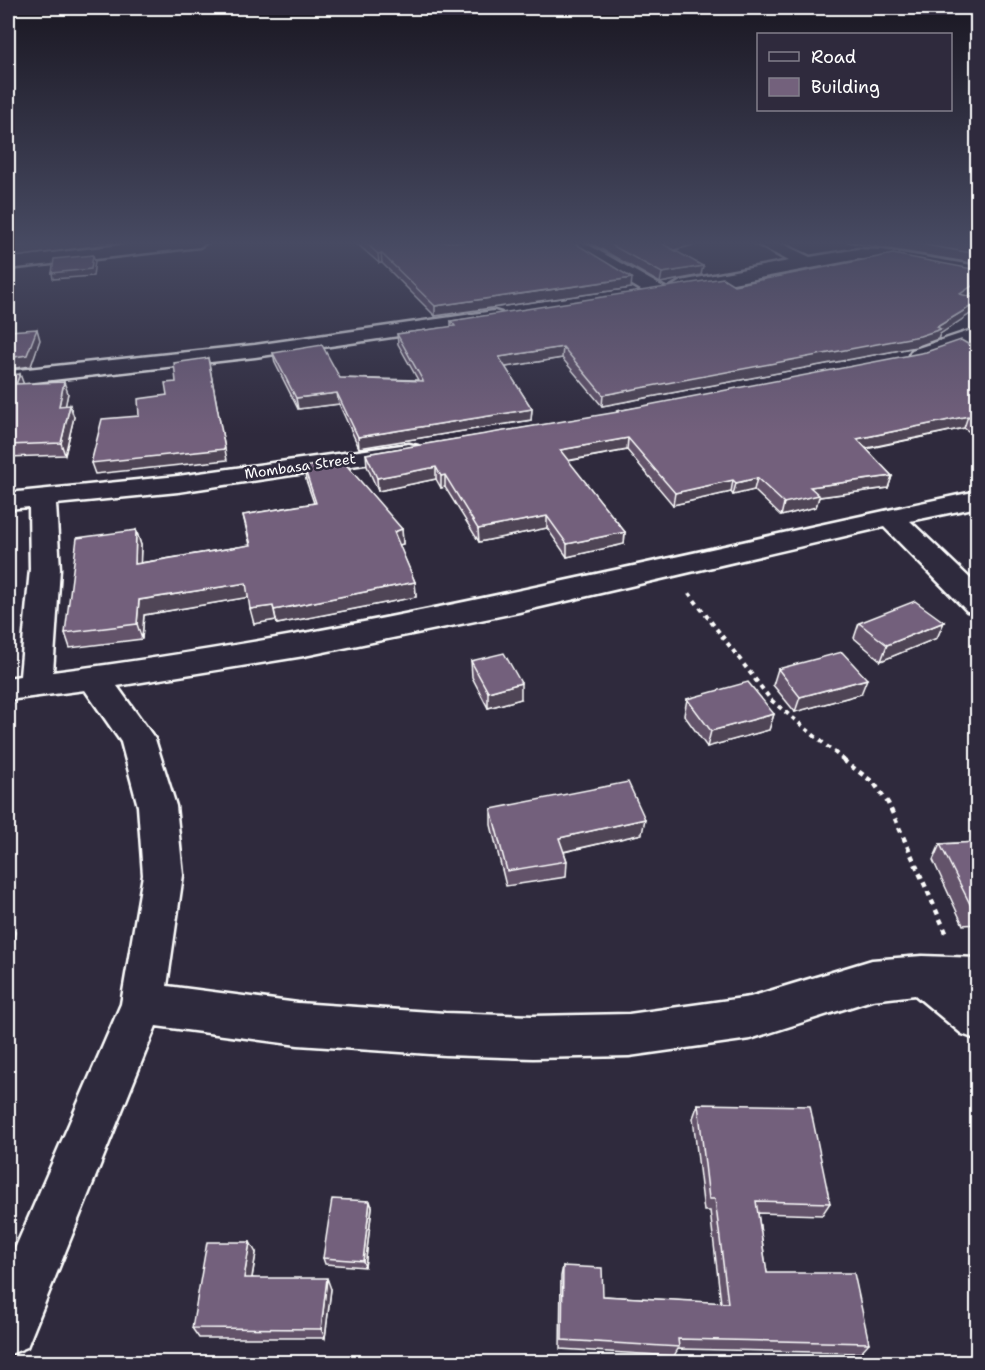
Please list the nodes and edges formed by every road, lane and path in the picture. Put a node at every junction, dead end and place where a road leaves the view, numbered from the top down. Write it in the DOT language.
graph roads {
  1 [pos="510,314"];
  2 [pos="978,334"];
  3 [pos="899,359"];
  4 [pos="8,378"];
  5 [pos="436,447"];
  6 [pos="42,498"];
  7 [pos="978,499"];
  8 [pos="8,501"];
  9 [pos="892,519"];
  10 [pos="672,565"];
  11 [pos="978,604"];
  12 [pos="94,678"];
  13 [pos="22,687"];
  14 [pos="922,975"];
  15 [pos="974,978"];
  16 [pos="143,1004"];
  17 [pos="978,1019"];
  18 [pos="8,1328"];
  1 -- 4 [label="street"];
  2 -- 3 [label="street"];
  5 -- 6 [label="street, Mombasa Street"];
  6 -- 8 [label="street, Mombasa Street"];
  6 -- 13 [label="street"];
  7 -- 9 [label="street"];
  9 -- 10 [label="street"];
  9 -- 11 [label="street"];
  10 -- 12 [label="street"];
  10 -- 15 [label="path"];
  12 -- 13 [label="street"];
  12 -- 16 [label="street"];
  14 -- 15 [label="street"];
  14 -- 16 [label="street"];
  14 -- 17 [label="street"];
  16 -- 18 [label="street"];
}
